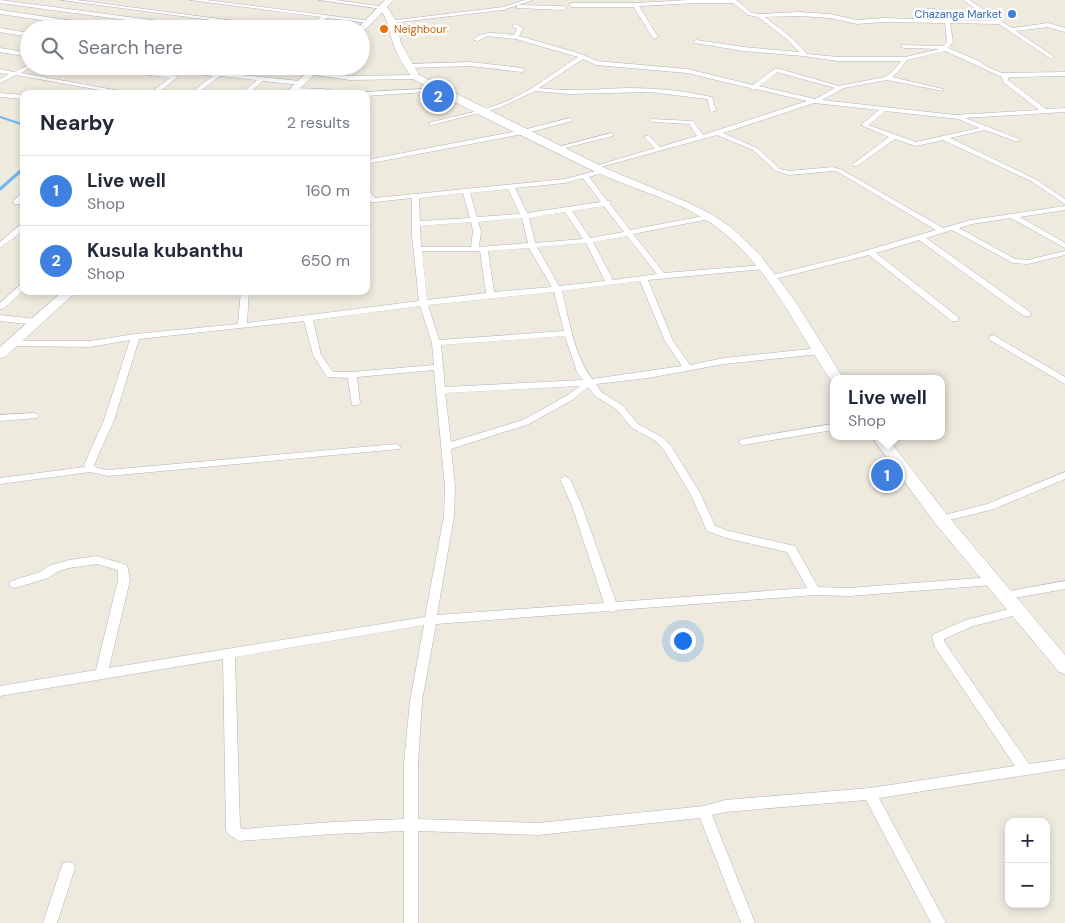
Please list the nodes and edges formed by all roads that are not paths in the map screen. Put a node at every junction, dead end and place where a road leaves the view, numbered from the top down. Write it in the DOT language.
graph roads {
  1 [pos="64,0"];
  2 [pos="96,0"];
  3 [pos="193,0"];
  4 [pos="322,0"];
  5 [pos="530,0"];
  6 [pos="966,0"];
  7 [pos="0,1"];
  8 [pos="734,1"];
  9 [pos="501,2"];
  10 [pos="649,2"];
  11 [pos="89,4"];
  12 [pos="386,4"];
  13 [pos="572,5"];
  14 [pos="636,6"];
  15 [pos="512,7"];
  16 [pos="496,8"];
  17 [pos="563,8"];
  18 [pos="921,10"];
  19 [pos="73,11"];
  20 [pos="980,11"];
  21 [pos="0,12"];
  22 [pos="968,13"];
  23 [pos="326,16"];
  24 [pos="760,16"];
  25 [pos="54,20"];
  26 [pos="139,20"];
  27 [pos="220,20"];
  28 [pos="320,20"];
  29 [pos="360,20"];
  30 [pos="370,20"];
  31 [pos="392,21"];
  32 [pos="947,22"];
  33 [pos="998,23"];
  34 [pos="515,26"];
  35 [pos="0,30"];
  36 [pos="1010,30"];
  37 [pos="1065,30"];
  38 [pos="20,33"];
  39 [pos="516,37"];
  40 [pos="655,37"];
  41 [pos="476,40"];
  42 [pos="696,42"];
  43 [pos="904,46"];
  44 [pos="944,49"];
  45 [pos="0,50"];
  46 [pos="20,53"];
  47 [pos="803,54"];
  48 [pos="1051,57"];
  49 [pos="582,58"];
  50 [pos="850,59"];
  51 [pos="905,59"];
  52 [pos="408,66"];
  53 [pos="505,68"];
  54 [pos="846,68"];
  55 [pos="522,70"];
  56 [pos="0,71"];
  57 [pos="20,71"];
  58 [pos="13,74"];
  59 [pos="1065,74"];
  60 [pos="160,75"];
  61 [pos="178,75"];
  62 [pos="218,75"];
  63 [pos="226,75"];
  64 [pos="268,75"];
  65 [pos="309,75"];
  66 [pos="320,75"];
  67 [pos="499,75"];
  68 [pos="1010,76"];
  69 [pos="175,77"];
  70 [pos="416,77"];
  71 [pos="888,78"];
  72 [pos="260,80"];
  73 [pos="0,81"];
  74 [pos="300,83"];
  75 [pos="753,88"];
  76 [pos="840,88"];
  77 [pos="534,89"];
  78 [pos="110,90"];
  79 [pos="157,90"];
  80 [pos="197,90"];
  81 [pos="249,90"];
  82 [pos="292,90"];
  83 [pos="438,90"];
  84 [pos="941,90"];
  85 [pos="370,94"];
  86 [pos="0,95"];
  87 [pos="20,97"];
  88 [pos="816,101"];
  89 [pos="884,109"];
  90 [pos="712,110"];
  91 [pos="482,112"];
  92 [pos="1046,112"];
  93 [pos="1064,112"];
  94 [pos="955,117"];
  95 [pos="570,120"];
  96 [pos="653,120"];
  97 [pos="431,123"];
  98 [pos="987,128"];
  99 [pos="524,132"];
  100 [pos="717,132"];
  101 [pos="611,135"];
  102 [pos="701,137"];
  103 [pos="894,137"];
  104 [pos="647,138"];
  105 [pos="946,138"];
  106 [pos="1017,140"];
  107 [pos="557,148"];
  108 [pos="659,149"];
  109 [pos="370,161"];
  110 [pos="855,164"];
  111 [pos="599,169"];
  112 [pos="585,177"];
  113 [pos="511,187"];
  114 [pos="466,192"];
  115 [pos="416,198"];
  116 [pos="20,199"];
  117 [pos="370,201"];
  118 [pos="17,202"];
  119 [pos="1065,202"];
  120 [pos="607,203"];
  121 [pos="1065,208"];
  122 [pos="567,210"];
  123 [pos="1011,214"];
  124 [pos="525,216"];
  125 [pos="709,217"];
  126 [pos="474,220"];
  127 [pos="416,224"];
  128 [pos="954,228"];
  129 [pos="20,229"];
  130 [pos="941,230"];
  131 [pos="631,234"];
  132 [pos="920,237"];
  133 [pos="588,241"];
  134 [pos="0,246"];
  135 [pos="532,246"];
  136 [pos="1065,246"];
  137 [pos="419,249"];
  138 [pos="480,249"];
  139 [pos="870,252"];
  140 [pos="1065,253"];
  141 [pos="763,267"];
  142 [pos="662,276"];
  143 [pos="771,278"];
  144 [pos="643,279"];
  145 [pos="610,282"];
  146 [pos="557,289"];
  147 [pos="20,290"];
  148 [pos="66,295"];
  149 [pos="245,295"];
  150 [pos="490,295"];
  151 [pos="423,304"];
  152 [pos="0,307"];
  153 [pos="1027,314"];
  154 [pos="0,318"];
  155 [pos="308,318"];
  156 [pos="955,319"];
  157 [pos="36,322"];
  158 [pos="242,326"];
  159 [pos="569,333"];
  160 [pos="135,336"];
  161 [pos="993,338"];
  162 [pos="13,343"];
  163 [pos="436,343"];
  164 [pos="820,351"];
  165 [pos="0,354"];
  166 [pos="437,367"];
  167 [pos="688,368"];
  168 [pos="352,375"];
  169 [pos="835,375"];
  170 [pos="1065,381"];
  171 [pos="588,383"];
  172 [pos="440,390"];
  173 [pos="355,403"];
  174 [pos="34,416"];
  175 [pos="0,418"];
  176 [pos="830,428"];
  177 [pos="881,440"];
  178 [pos="743,442"];
  179 [pos="396,447"];
  180 [pos="446,447"];
  181 [pos="91,468"];
  182 [pos="1065,475"];
  183 [pos="565,479"];
  184 [pos="0,480"];
  185 [pos="941,519"];
  186 [pos="992,581"];
  187 [pos="15,584"];
  188 [pos="1065,585"];
  189 [pos="814,591"];
  190 [pos="1004,596"];
  191 [pos="612,608"];
  192 [pos="1017,611"];
  193 [pos="430,620"];
  194 [pos="229,653"];
  195 [pos="1065,667"];
  196 [pos="101,675"];
  197 [pos="0,691"];
  198 [pos="1065,764"];
  199 [pos="1026,771"];
  200 [pos="870,794"];
  201 [pos="704,812"];
  202 [pos="410,826"];
  203 [pos="68,868"];
  204 [pos="50,923"];
  205 [pos="411,923"];
  206 [pos="748,923"];
  207 [pos="939,923"];
  1 -- 11 [label="street"];
  2 -- 11 [label="street"];
  3 -- 23 [label="street"];
  4 -- 12 [label="street"];
  5 -- 15 [label="street"];
  6 -- 20 [label="street"];
  7 -- 19 [label="street"];
  8 -- 10 [label="street"];
  8 -- 24 [label="street"];
  9 -- 16 [label="street"];
  10 -- 14 [label="street"];
  11 -- 19 [label="street"];
  11 -- 27 [label="street"];
  12 -- 30 [label="street"];
  12 -- 31 [label="street"];
  13 -- 14 [label="street"];
  14 -- 40 [label="street"];
  15 -- 16 [label="street"];
  15 -- 17 [label="street"];
  16 -- 31 [label="street"];
  18 -- 22 [label="street"];
  19 -- 26 [label="street"];
  20 -- 22 [label="street"];
  20 -- 33 [label="street"];
  21 -- 25 [label="street"];
  22 -- 32 [label="street"];
  23 -- 28 [label="street"];
  23 -- 29 [label="street"];
  24 -- 32 [label="street"];
  24 -- 47 [label="street"];
  31 -- 52 [label="street"];
  32 -- 33 [label="street"];
  32 -- 44 [label="street"];
  33 -- 36 [label="street"];
  34 -- 39 [label="street"];
  35 -- 38 [label="street"];
  36 -- 37 [label="street"];
  36 -- 48 [label="street"];
  39 -- 41 [label="street"];
  39 -- 49 [label="street"];
  42 -- 47 [label="street"];
  43 -- 44 [label="street"];
  44 -- 51 [label="street"];
  44 -- 68 [label="street"];
  45 -- 46 [label="street"];
  47 -- 50 [label="street"];
  49 -- 75 [label="street"];
  49 -- 77 [label="street"];
  50 -- 51 [label="street"];
  50 -- 54 [label="street"];
  51 -- 71 [label="street"];
  52 -- 53 [label="street"];
  52 -- 70 [label="street"];
  53 -- 55 [label="street"];
  53 -- 67 [label="street"];
  56 -- 58 [label="street"];
  57 -- 58 [label="street"];
  58 -- 73 [label="street"];
  58 -- 78 [label="street"];
  59 -- 68 [label="street"];
  60 -- 69 [label="street"];
  61 -- 69 [label="street"];
  62 -- 80 [label="street"];
  63 -- 72 [label="street"];
  64 -- 72 [label="street"];
  65 -- 74 [label="street"];
  66 -- 70 [label="street"];
  68 -- 92 [label="street"];
  69 -- 79 [label="street"];
  70 -- 83 [label="street"];
  71 -- 76 [label="street"];
  71 -- 84 [label="street"];
  72 -- 74 [label="street"];
  72 -- 81 [label="street"];
  74 -- 82 [label="street"];
  75 -- 76 [label="street"];
  75 -- 88 [label="street"];
  76 -- 88 [label="street"];
  77 -- 90 [label="street"];
  77 -- 91 [label="street"];
  83 -- 85 [label="street"];
  83 -- 91 [label="street"];
  86 -- 87 [label="street"];
  88 -- 89 [label="street"];
  88 -- 100 [label="street"];
  89 -- 94 [label="street"];
  89 -- 103 [label="street"];
  91 -- 97 [label="street"];
  91 -- 99 [label="street"];
  92 -- 93 [label="street"];
  92 -- 94 [label="street"];
  94 -- 98 [label="street"];
  95 -- 99 [label="street"];
  96 -- 102 [label="street"];
  98 -- 105 [label="street"];
  98 -- 106 [label="street"];
  99 -- 107 [label="street"];
  99 -- 109 [label="street"];
  100 -- 102 [label="street"];
  100 -- 130 [label="street"];
  101 -- 107 [label="street"];
  102 -- 108 [label="street"];
  103 -- 105 [label="street"];
  103 -- 110 [label="street"];
  104 -- 108 [label="street"];
  105 -- 119 [label="street"];
  107 -- 111 [label="street"];
  108 -- 111 [label="street"];
  111 -- 112 [label="street"];
  111 -- 125 [label="street"];
  112 -- 113 [label="street"];
  112 -- 120 [label="street"];
  113 -- 114 [label="street"];
  113 -- 124 [label="street"];
  114 -- 115 [label="street"];
  114 -- 126 [label="street"];
  115 -- 117 [label="street"];
  115 -- 127 [label="street"];
  116 -- 118 [label="street"];
  120 -- 122 [label="street"];
  120 -- 131 [label="street"];
  121 -- 123 [label="street"];
  122 -- 124 [label="street"];
  122 -- 133 [label="street"];
  123 -- 128 [label="street"];
  123 -- 136 [label="street"];
  124 -- 126 [label="street"];
  124 -- 135 [label="street"];
  125 -- 131 [label="street"];
  125 -- 141 [label="street"];
  126 -- 127 [label="street"];
  126 -- 138 [label="street"];
  127 -- 137 [label="street"];
  128 -- 130 [label="street"];
  128 -- 140 [label="street"];
  129 -- 134 [label="street"];
  130 -- 132 [label="street"];
  131 -- 133 [label="street"];
  131 -- 142 [label="street"];
  132 -- 139 [label="street"];
  132 -- 153 [label="street"];
  133 -- 135 [label="street"];
  133 -- 145 [label="street"];
  135 -- 138 [label="street"];
  135 -- 146 [label="street"];
  137 -- 138 [label="street"];
  137 -- 151 [label="street"];
  138 -- 150 [label="street"];
  139 -- 143 [label="street"];
  139 -- 156 [label="street"];
  141 -- 142 [label="street"];
  141 -- 143 [label="street"];
  142 -- 144 [label="street"];
  143 -- 164 [label="street"];
  144 -- 145 [label="street"];
  144 -- 167 [label="street"];
  145 -- 146 [label="street"];
  146 -- 150 [label="street"];
  146 -- 159 [label="street"];
  147 -- 152 [label="street"];
  148 -- 157 [label="street"];
  149 -- 158 [label="street"];
  150 -- 151 [label="street"];
  151 -- 155 [label="street"];
  151 -- 163 [label="street"];
  154 -- 157 [label="street"];
  155 -- 158 [label="street"];
  155 -- 168 [label="street"];
  157 -- 162 [label="street"];
  158 -- 160 [label="street"];
  159 -- 163 [label="street"];
  159 -- 171 [label="street"];
  160 -- 162 [label="street"];
  160 -- 181 [label="street"];
  161 -- 170 [label="street"];
  162 -- 165 [label="street"];
  163 -- 166 [label="street"];
  164 -- 167 [label="street"];
  164 -- 169 [label="street"];
  166 -- 168 [label="street"];
  166 -- 172 [label="street"];
  167 -- 171 [label="street"];
  168 -- 173 [label="street"];
  171 -- 172 [label="street"];
  171 -- 180 [label="street"];
  171 -- 189 [label="street"];
  172 -- 180 [label="street"];
  174 -- 175 [label="street"];
  176 -- 178 [label="street"];
  177 -- 185 [label="street"];
  179 -- 181 [label="street"];
  180 -- 193 [label="street"];
  181 -- 184 [label="street"];
  182 -- 185 [label="street"];
  183 -- 191 [label="street"];
  185 -- 186 [label="street"];
  186 -- 189 [label="street"];
  186 -- 190 [label="street"];
  187 -- 196 [label="street"];
  188 -- 190 [label="street"];
  189 -- 191 [label="street"];
  190 -- 192 [label="street"];
  191 -- 193 [label="street"];
  192 -- 195 [label="street"];
  192 -- 199 [label="street"];
  193 -- 194 [label="street"];
  193 -- 202 [label="street"];
  194 -- 196 [label="street"];
  194 -- 202 [label="street"];
  196 -- 197 [label="street"];
  198 -- 199 [label="street"];
  199 -- 200 [label="street"];
  200 -- 201 [label="street"];
  200 -- 207 [label="street"];
  201 -- 202 [label="street"];
  201 -- 206 [label="street"];
  202 -- 205 [label="street"];
  203 -- 204 [label="street"];
}
